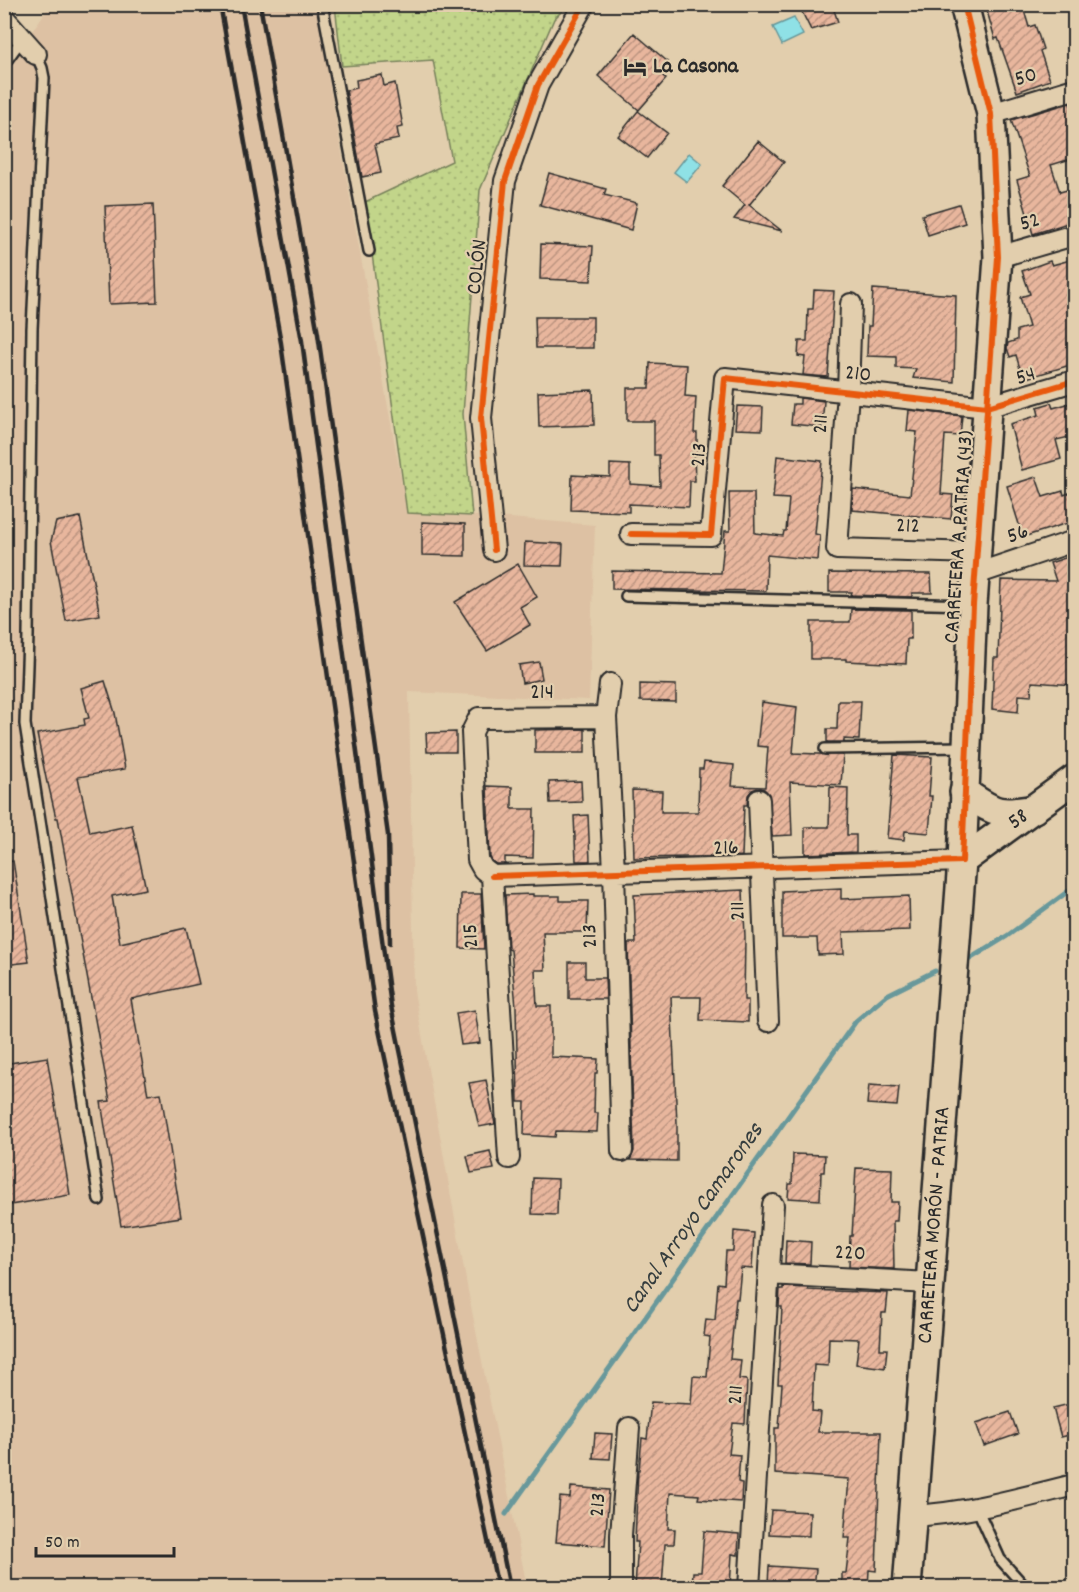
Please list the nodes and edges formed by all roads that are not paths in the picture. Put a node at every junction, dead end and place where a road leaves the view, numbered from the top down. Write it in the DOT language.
graph roads {
  1 [pos="322,4"];
  2 [pos="584,4"];
  3 [pos="964,4"];
  4 [pos="4,18"];
  5 [pos="22,39"];
  6 [pos="36,54"];
  7 [pos="4,64"];
  8 [pos="1074,89"];
  9 [pos="991,114"];
  10 [pos="1074,235"];
  11 [pos="369,251"];
  12 [pos="998,257"];
  13 [pos="851,304"];
  14 [pos="725,378"];
  15 [pos="1074,381"];
  16 [pos="849,392"];
  17 [pos="987,407"];
  18 [pos="631,534"];
  19 [pos="1074,541"];
  20 [pos="837,549"];
  21 [pos="494,550"];
  22 [pos="977,563"];
  23 [pos="626,596"];
  24 [pos="973,605"];
  25 [pos="610,684"];
  26 [pos="606,717"];
  27 [pos="479,718"];
  28 [pos="966,747"];
  29 [pos="825,749"];
  30 [pos="1074,779"];
  31 [pos="964,792"];
  32 [pos="759,800"];
  33 [pos="1035,809"];
  34 [pos="962,861"];
  35 [pos="761,866"];
  36 [pos="614,871"];
  37 [pos="492,876"];
  38 [pos="768,1021"];
  39 [pos="622,1151"];
  40 [pos="509,1158"];
  41 [pos="99,1200"];
  42 [pos="773,1206"];
  43 [pos="769,1274"];
  44 [pos="929,1283"];
  45 [pos="629,1428"];
  46 [pos="1074,1485"];
  47 [pos="977,1508"];
  48 [pos="913,1516"];
  49 [pos="621,1587"];
  50 [pos="749,1587"];
  51 [pos="907,1587"];
  52 [pos="1026,1587"];
  1 -- 11 [label="lane"];
  2 -- 21 [label="street, COLÓN"];
  3 -- 9 [label="street, CARRETERA A PATRIA (43)"];
  4 -- 5 [label="street"];
  5 -- 6 [label="street"];
  5 -- 7 [label="lane"];
  6 -- 41 [label="lane"];
  8 -- 9 [label="street, 50"];
  9 -- 12 [label="street, CARRETERA A PATRIA (43)"];
  10 -- 12 [label="street, 52"];
  12 -- 17 [label="street, CARRETERA A PATRIA (43)"];
  13 -- 16 [label="street, 211"];
  14 -- 16 [label="street, 210"];
  14 -- 18 [label="street, 213"];
  15 -- 17 [label="street, 54"];
  16 -- 17 [label="street, 210"];
  16 -- 20 [label="street, 211"];
  17 -- 22 [label="street, CARRETERA A PATRIA (43)"];
  19 -- 22 [label="street, 56"];
  20 -- 22 [label="street, 212"];
  22 -- 24 [label="street, CARRETERA A PATRIA (43)"];
  23 -- 24 [label="lane"];
  24 -- 28 [label="street, CARRETERA A PATRIA (43)"];
  25 -- 26 [label="street, 213"];
  26 -- 27 [label="street, 214"];
  26 -- 36 [label="street, 213"];
  27 -- 37 [label="street, 215"];
  28 -- 29 [label="lane"];
  28 -- 31 [label="street, CARRETERA A PATRIA (43)"];
  30 -- 33 [label="street, 58"];
  31 -- 33 [label="street"];
  31 -- 34 [label="street, CARRETERA A PATRIA (43)"];
  32 -- 35 [label="street, 211"];
  33 -- 34 [label="street, 58"];
  34 -- 35 [label="street, 216"];
  34 -- 44 [label="street, CARRETERA MORÓN - PATRIA"];
  35 -- 36 [label="street, 216"];
  35 -- 38 [label="street, 211"];
  36 -- 37 [label="street, 216"];
  36 -- 39 [label="street, 213"];
  37 -- 40 [label="street, 215"];
  42 -- 43 [label="street, 211"];
  43 -- 44 [label="street, 220"];
  43 -- 50 [label="street, 211"];
  44 -- 48 [label="street, CARRETERA MORÓN - PATRIA"];
  45 -- 49 [label="street, 213"];
  46 -- 47 [label="street"];
  47 -- 48 [label="street"];
  47 -- 52 [label="lane"];
  48 -- 51 [label="street, CARRETERA MORÓN - PATRIA"];
}
